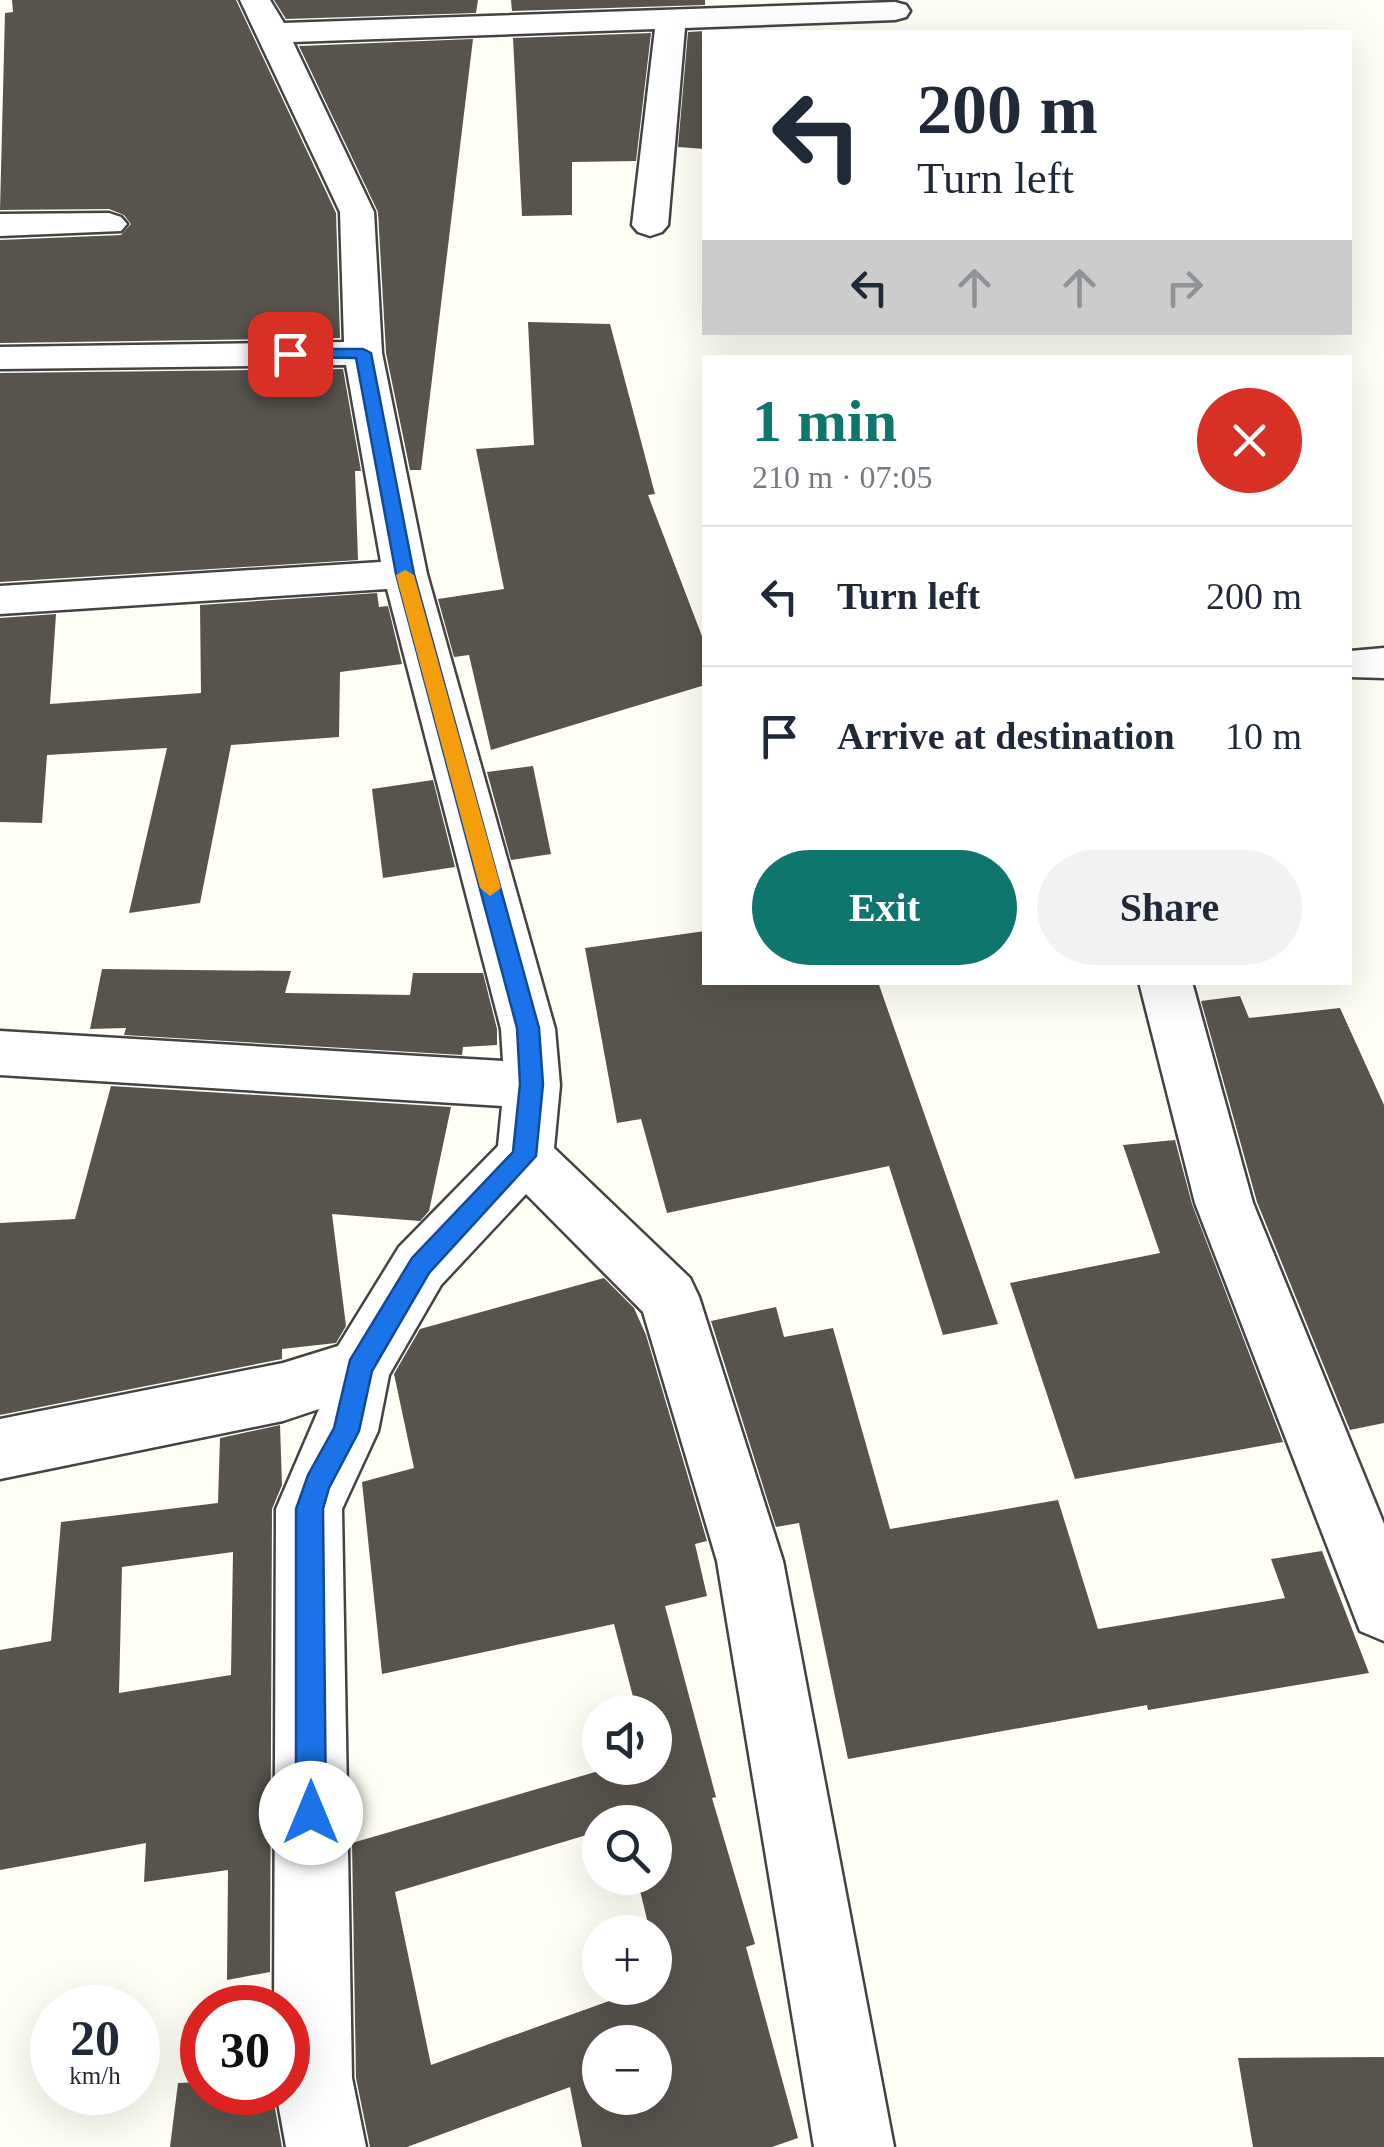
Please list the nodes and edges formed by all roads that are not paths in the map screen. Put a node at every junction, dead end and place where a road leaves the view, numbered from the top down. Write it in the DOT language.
graph roads {
  1 [pos="895,11"];
  2 [pos="264,16"];
  3 [pos="671,18"];
  4 [pos="785,24"];
  5 [pos="0,224"];
  6 [pos="109,224"];
  7 [pos="650,224"];
  8 [pos="363,353"];
  9 [pos="0,358"];
  10 [pos="405,574"];
  11 [pos="0,600"];
  12 [pos="1166,985"];
  13 [pos="0,1053"];
  14 [pos="532,1084"];
  15 [pos="524,1156"];
  16 [pos="360,1368"];
  17 [pos="0,1449"];
  18 [pos="1377,1572"];
  19 [pos="326,2147"];
  20 [pos="854,2147"];
  1 -- 4 [label="street"];
  2 -- 3 [label="street"];
  2 -- 8 [label="street"];
  3 -- 4 [label="street"];
  3 -- 7 [label="street"];
  5 -- 6 [label="street"];
  8 -- 9 [label="street"];
  8 -- 10 [label="street"];
  10 -- 11 [label="street"];
  10 -- 14 [label="street"];
  12 -- 18 [label="street"];
  13 -- 14 [label="street"];
  14 -- 15 [label="street"];
  15 -- 16 [label="street"];
  15 -- 20 [label="street"];
  16 -- 17 [label="street"];
  16 -- 19 [label="street"];
}
